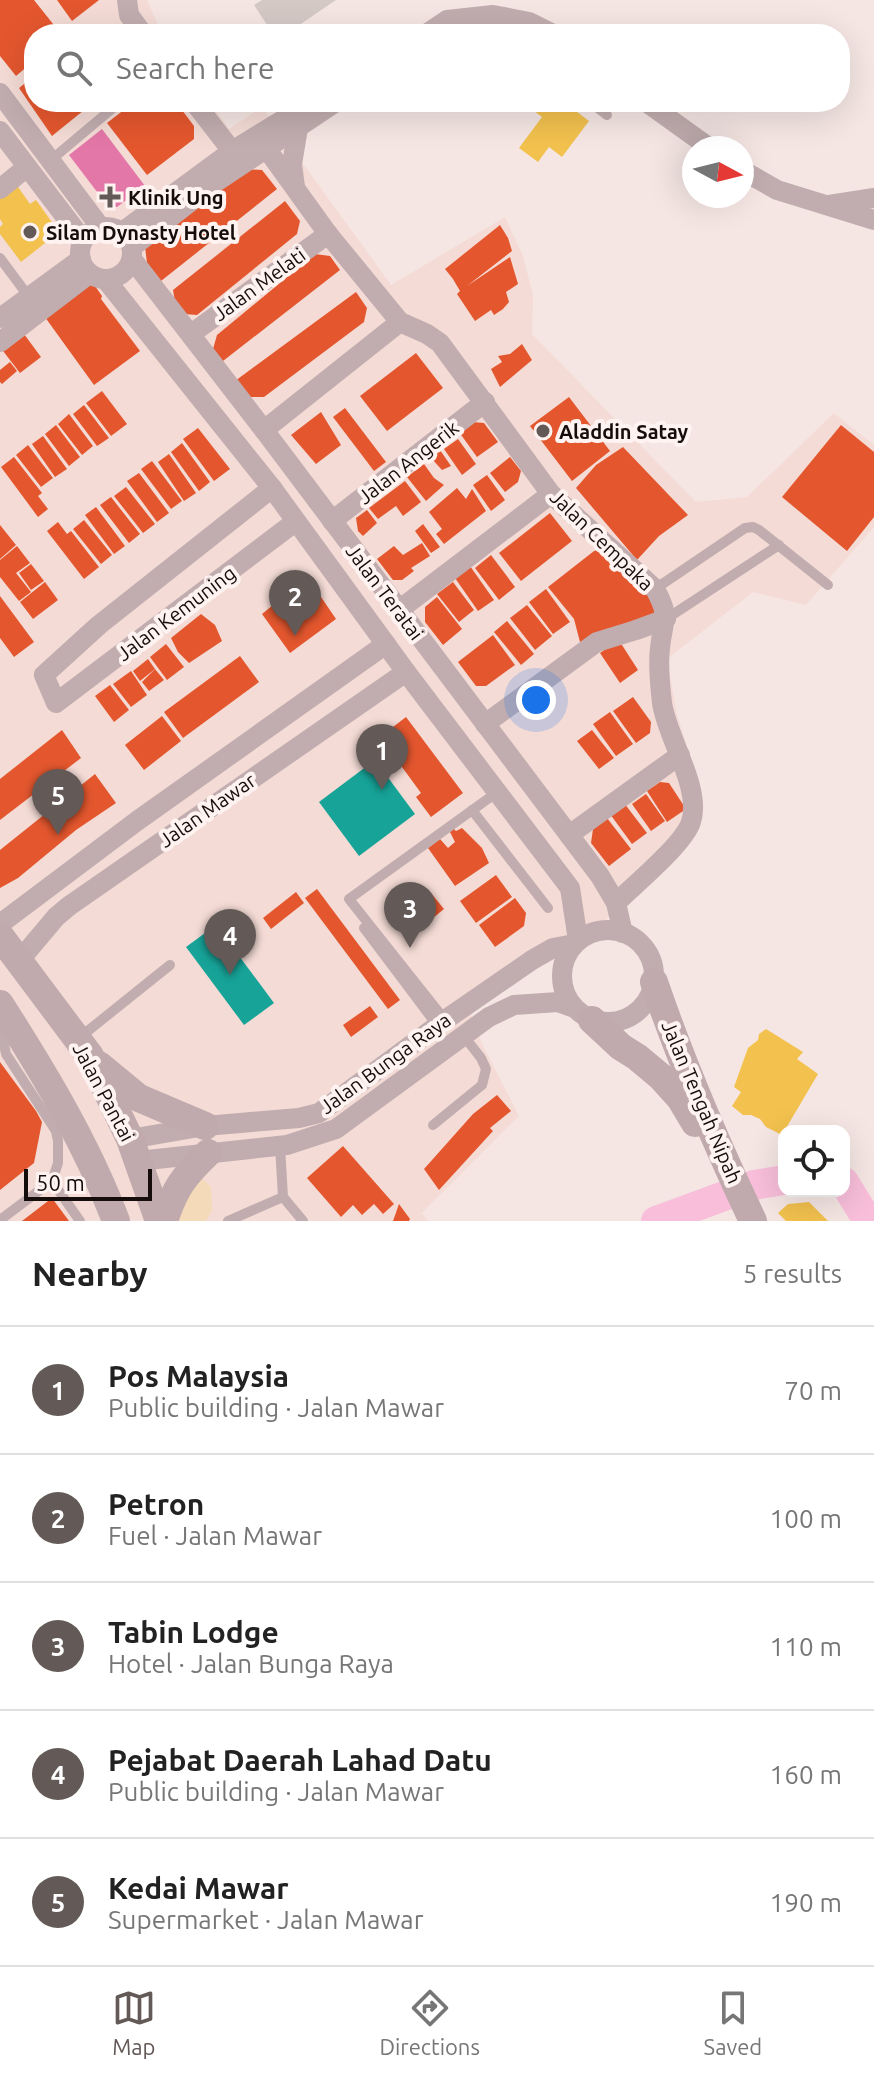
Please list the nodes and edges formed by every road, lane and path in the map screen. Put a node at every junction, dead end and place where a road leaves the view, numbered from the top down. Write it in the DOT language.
graph roads {
  1 [pos="127,0"];
  2 [pos="136,24"];
  3 [pos="441,24"];
  4 [pos="533,24"];
  5 [pos="0,93"];
  6 [pos="108,112"];
  7 [pos="202,112"];
  8 [pos="296,112"];
  9 [pos="321,112"];
  10 [pos="603,112"];
  11 [pos="660,112"];
  12 [pos="607,115"];
  13 [pos="298,128"];
  14 [pos="0,131"];
  15 [pos="693,136"];
  16 [pos="266,148"];
  17 [pos="232,151"];
  18 [pos="51,160"];
  19 [pos="27,167"];
  20 [pos="754,177"];
  21 [pos="295,188"];
  22 [pos="0,189"];
  23 [pos="874,198"];
  24 [pos="825,205"];
  25 [pos="874,220"];
  26 [pos="101,228"];
  27 [pos="328,234"];
  28 [pos="129,246"];
  29 [pos="0,258"];
  30 [pos="90,263"];
  31 [pos="29,297"];
  32 [pos="0,318"];
  33 [pos="400,322"];
  34 [pos="191,334"];
  35 [pos="0,342"];
  36 [pos="485,402"];
  37 [pos="264,430"];
  38 [pos="272,488"];
  39 [pos="551,494"];
  40 [pos="332,521"];
  41 [pos="295,522"];
  42 [pos="779,545"];
  43 [pos="168,570"];
  44 [pos="828,585"];
  45 [pos="655,589"];
  46 [pos="189,601"];
  47 [pos="399,610"];
  48 [pos="666,619"];
  49 [pos="386,644"];
  50 [pos="406,672"];
  51 [pos="346,673"];
  52 [pos="369,697"];
  53 [pos="485,724"];
  54 [pos="680,755"];
  55 [pos="496,793"];
  56 [pos="472,810"];
  57 [pos="569,835"];
  58 [pos="344,902"];
  59 [pos="616,903"];
  60 [pos="548,908"];
  61 [pos="0,924"];
  62 [pos="623,933"];
  63 [pos="0,936"];
  64 [pos="576,942"];
  65 [pos="19,961"];
  66 [pos="170,965"];
  67 [pos="654,982"];
  68 [pos="4,1010"];
  69 [pos="582,1014"];
  70 [pos="441,1022"];
  71 [pos="463,1035"];
  72 [pos="83,1048"];
  73 [pos="3,1051"];
  74 [pos="433,1125"];
  75 [pos="206,1140"];
  76 [pos="280,1146"];
  77 [pos="134,1150"];
  78 [pos="716,1154"];
  79 [pos="108,1159"];
  80 [pos="52,1181"];
  81 [pos="283,1197"];
  82 [pos="0,1220"];
  83 [pos="80,1221"];
  84 [pos="116,1221"];
  85 [pos="130,1221"];
  86 [pos="162,1221"];
  87 [pos="228,1221"];
  88 [pos="303,1221"];
  89 [pos="748,1221"];
  1 -- 2 [label="street"];
  3 -- 4 [label="street"];
  5 -- 18 [label="street"];
  6 -- 18 [label="lane"];
  7 -- 17 [label="street"];
  8 -- 17 [label="street"];
  9 -- 13 [label="street"];
  10 -- 12 [label="lane"];
  11 -- 15 [label="street"];
  13 -- 16 [label="street"];
  13 -- 21 [label="street"];
  14 -- 19 [label="street, Jalan Teratai"];
  16 -- 21 [label="street, Jalan Cempaka"];
  16 -- 28 [label="street"];
  17 -- 28 [label="street"];
  18 -- 26 [label="street"];
  19 -- 22 [label="street"];
  19 -- 30 [label="street, Jalan Teratai"];
  20 -- 24 [label="street"];
  21 -- 27 [label="street, Jalan Cempaka"];
  23 -- 24 [label="street"];
  24 -- 25 [label="street"];
  26 -- 28 [label="street"];
  26 -- 30 [label="street"];
  27 -- 33 [label="street, Jalan Cempaka"];
  27 -- 34 [label="street, Jalan Melati"];
  28 -- 30 [label="street"];
  28 -- 34 [label="street, Jalan Teratai"];
  29 -- 31 [label="lane"];
  30 -- 31 [label="street"];
  30 -- 35 [label="street"];
  30 -- 38 [label="street, Jalan Teratai"];
  31 -- 32 [label="street"];
  33 -- 36 [label="street, Jalan Cempaka"];
  33 -- 37 [label="street"];
  34 -- 37 [label="street, Jalan Teratai"];
  36 -- 39 [label="street, Jalan Cempaka"];
  36 -- 40 [label="street, Jalan Angerik"];
  37 -- 40 [label="street, Jalan Teratai"];
  38 -- 41 [label="street, Jalan Teratai"];
  38 -- 43 [label="street"];
  39 -- 45 [label="street, Jalan Cempaka"];
  39 -- 47 [label="street"];
  40 -- 47 [label="street, Jalan Teratai"];
  41 -- 46 [label="street, Jalan Kemuning"];
  41 -- 49 [label="street, Jalan Teratai"];
  42 -- 44 [label="lane"];
  42 -- 45 [label="lane"];
  42 -- 48 [label="lane"];
  43 -- 46 [label="street"];
  43 -- 46 [label="street, Jalan Kemuning"];
  45 -- 48 [label="street, Jalan Cempaka"];
  47 -- 53 [label="street, Jalan Teratai"];
  48 -- 53 [label="street"];
  48 -- 54 [label="street, Jalan Cempaka"];
  49 -- 50 [label="street, Jalan Teratai"];
  49 -- 51 [label="street, Jalan Mawar"];
  50 -- 52 [label="street, Jalan Mawar"];
  50 -- 55 [label="street, Jalan Teratai"];
  51 -- 52 [label="street"];
  51 -- 61 [label="street, Jalan Mawar"];
  52 -- 65 [label="street, Jalan Mawar"];
  53 -- 57 [label="street, Jalan Teratai"];
  54 -- 57 [label="street"];
  54 -- 59 [label="street, Jalan Cempaka"];
  55 -- 56 [label="lane"];
  55 -- 64 [label="street, Jalan Teratai"];
  56 -- 60 [label="lane"];
  56 -- 70 [label="lane"];
  57 -- 59 [label="street, Jalan Teratai"];
  58 -- 70 [label="lane"];
  59 -- 62 [label="street, Jalan Teratai"];
  62 -- 64 [label="street"];
  62 -- 67 [label="street"];
  63 -- 65 [label="street, Jalan Pantai"];
  64 -- 69 [label="street"];
  64 -- 70 [label="street, Jalan Bunga Raya"];
  65 -- 72 [label="street, Jalan Pantai"];
  66 -- 72 [label="lane"];
  67 -- 69 [label="street"];
  67 -- 78 [label="street, Jalan Tengah Nipah"];
  68 -- 73 [label="lane"];
  68 -- 79 [label="street"];
  68 -- 84 [label="street"];
  69 -- 71 [label="street, Jalan Bunga Raya"];
  69 -- 78 [label="street, Jalan Tengah Nipah"];
  70 -- 75 [label="street, Jalan Bunga Raya"];
  71 -- 74 [label="lane"];
  71 -- 76 [label="street, Jalan Bunga Raya"];
  72 -- 75 [label="street"];
  72 -- 77 [label="street, Jalan Pantai"];
  73 -- 80 [label="lane"];
  75 -- 76 [label="street, Jalan Bunga Raya"];
  75 -- 77 [label="street, Jalan Bunga Raya"];
  75 -- 86 [label="street"];
  76 -- 81 [label="lane"];
  77 -- 79 [label="street"];
  77 -- 86 [label="street, Jalan Pantai"];
  78 -- 89 [label="street, Jalan Tengah Nipah"];
  79 -- 85 [label="street"];
  80 -- 82 [label="lane"];
  80 -- 83 [label="lane"];
  81 -- 87 [label="lane"];
  81 -- 88 [label="lane"];
}
